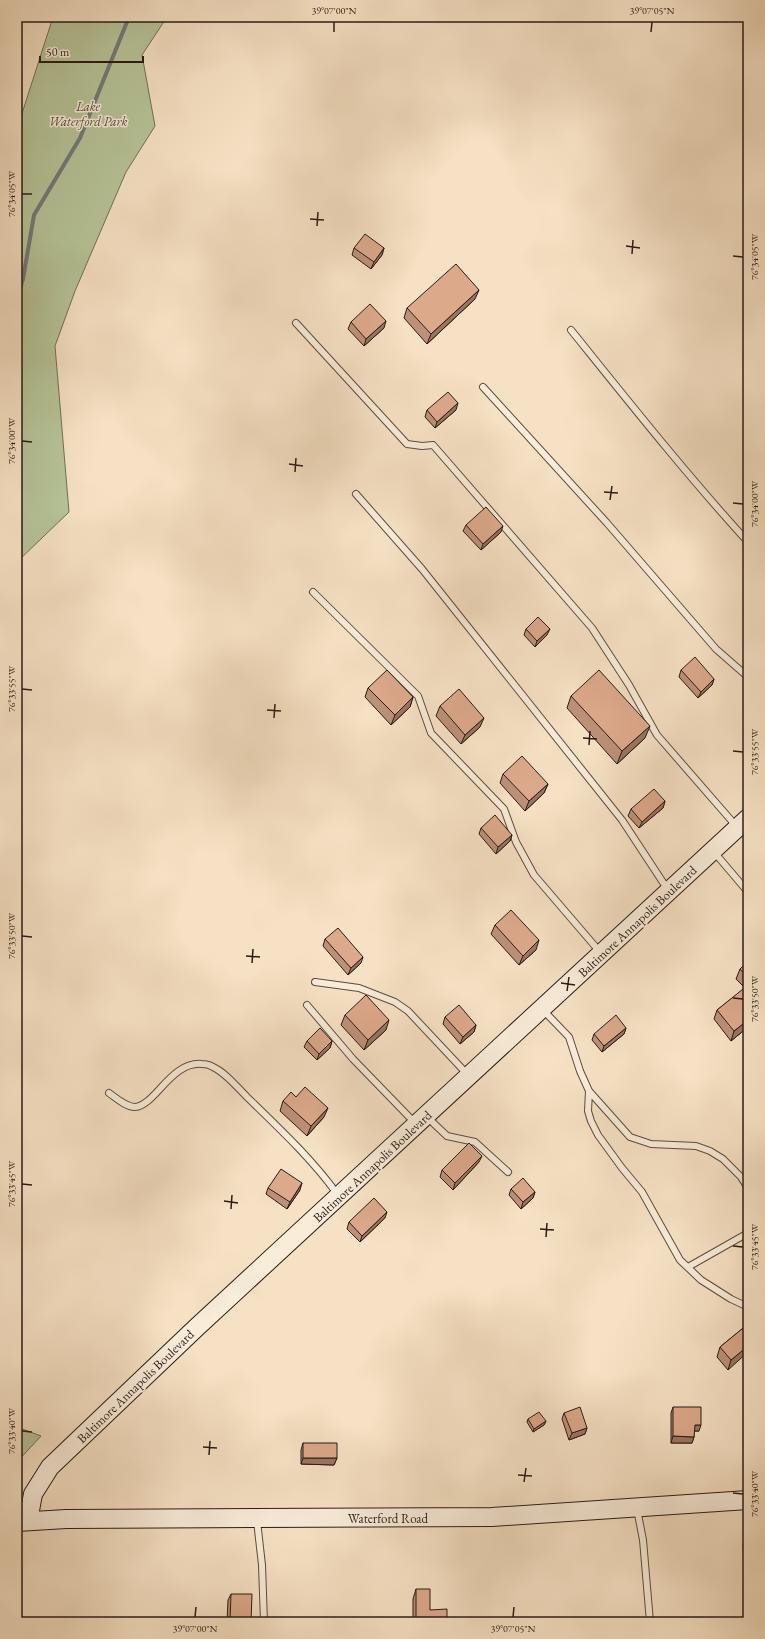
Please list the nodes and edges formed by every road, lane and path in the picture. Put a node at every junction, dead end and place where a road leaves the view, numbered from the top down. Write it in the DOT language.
graph roads {
  1 [pos="296,324"];
  2 [pos="571,330"];
  3 [pos="483,387"];
  4 [pos="356,494"];
  5 [pos="748,542"];
  6 [pos="313,592"];
  7 [pos="748,677"];
  8 [pos="745,823"];
  9 [pos="713,851"];
  10 [pos="669,892"];
  11 [pos="748,892"];
  12 [pos="601,954"];
  13 [pos="315,982"];
  14 [pos="307,1006"];
  15 [pos="542,1009"];
  16 [pos="469,1076"];
  17 [pos="589,1091"];
  18 [pos="109,1093"];
  19 [pos="422,1120"];
  20 [pos="508,1172"];
  21 [pos="748,1188"];
  22 [pos="339,1196"];
  23 [pos="748,1233"];
  24 [pos="688,1267"];
  25 [pos="748,1307"];
  26 [pos="748,1500"];
  27 [pos="637,1508"];
  28 [pos="257,1519"];
  29 [pos="22,1522"];
  30 [pos="264,1622"];
  31 [pos="650,1622"];
  1 -- 8 [label="lane"];
  2 -- 5 [label="lane"];
  3 -- 7 [label="lane"];
  4 -- 10 [label="lane"];
  6 -- 12 [label="lane"];
  8 -- 9 [label="street, Baltimore Annapolis Boulevard"];
  9 -- 10 [label="street, Baltimore Annapolis Boulevard"];
  9 -- 11 [label="lane"];
  10 -- 12 [label="street, Baltimore Annapolis Boulevard"];
  12 -- 15 [label="street, Baltimore Annapolis Boulevard"];
  13 -- 16 [label="lane"];
  14 -- 19 [label="lane"];
  15 -- 16 [label="street, Baltimore Annapolis Boulevard"];
  15 -- 17 [label="lane"];
  16 -- 19 [label="street, Baltimore Annapolis Boulevard"];
  17 -- 21 [label="lane"];
  17 -- 24 [label="lane"];
  18 -- 22 [label="lane"];
  19 -- 20 [label="lane"];
  19 -- 22 [label="street, Baltimore Annapolis Boulevard"];
  22 -- 29 [label="street, Baltimore Annapolis Boulevard"];
  23 -- 24 [label="lane"];
  24 -- 25 [label="lane"];
  26 -- 27 [label="street, Waterford Road"];
  27 -- 28 [label="street, Waterford Road"];
  27 -- 31 [label="lane"];
  28 -- 29 [label="street, Waterford Road"];
  28 -- 30 [label="lane"];
}
